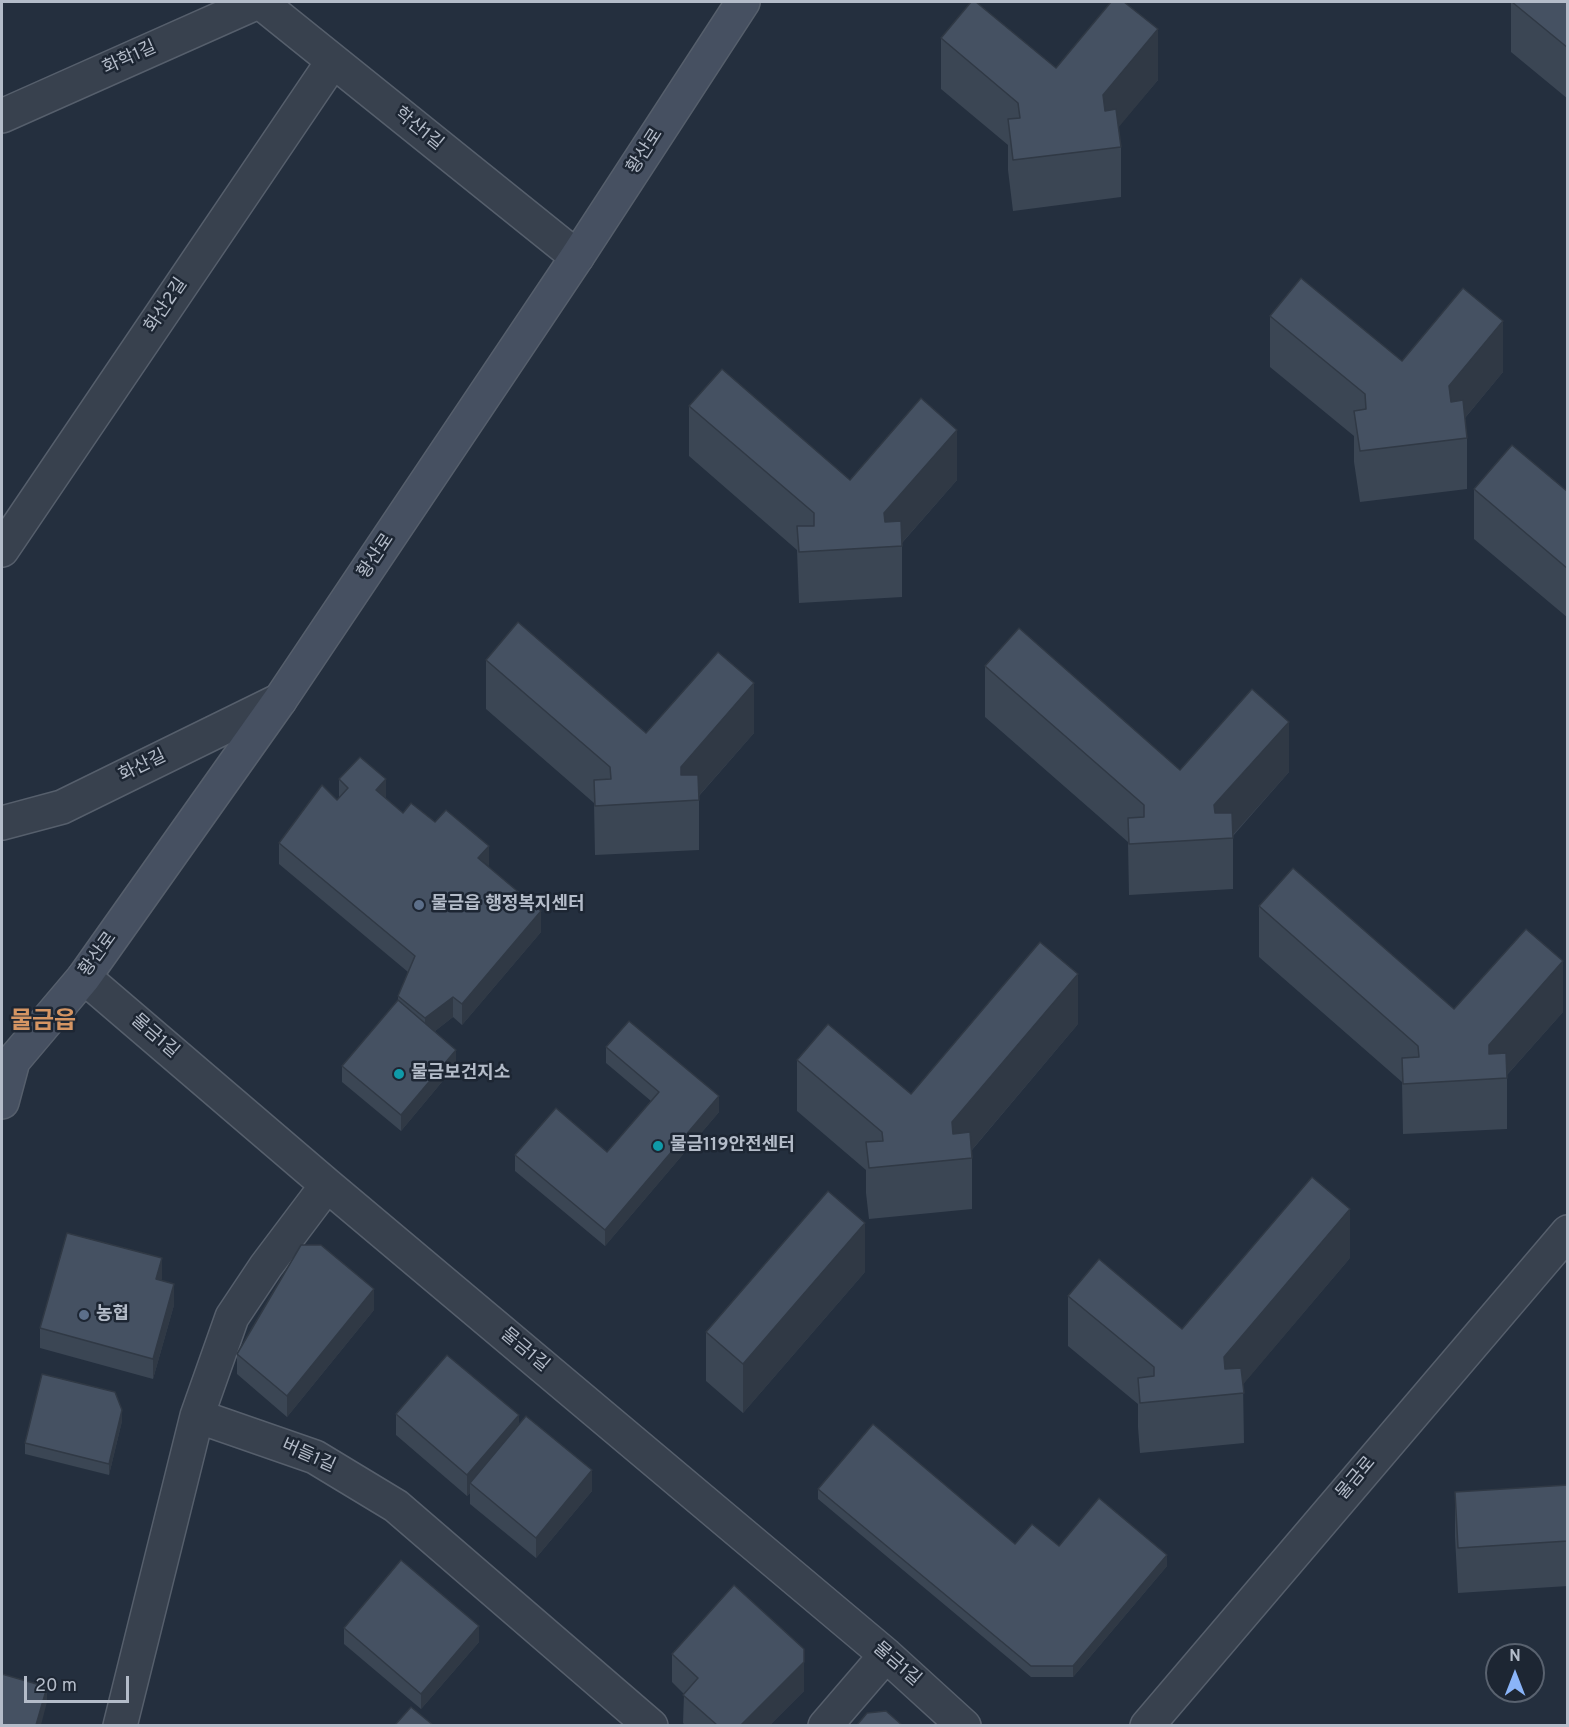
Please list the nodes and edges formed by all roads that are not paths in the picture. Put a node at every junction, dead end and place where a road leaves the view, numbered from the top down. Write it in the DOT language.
graph roads {
  1 [pos="259,2"];
  2 [pos="743,2"];
  3 [pos="333,61"];
  4 [pos="2,116"];
  5 [pos="577,257"];
  6 [pos="2,550"];
  7 [pos="280,700"];
  8 [pos="2,823"];
  9 [pos="84,977"];
  10 [pos="7,1065"];
  11 [pos="2,1102"];
  12 [pos="327,1185"];
  13 [pos="1568,1232"];
  14 [pos="197,1416"];
  15 [pos="886,1655"];
  16 [pos="120,1725"];
  17 [pos="651,1725"];
  18 [pos="825,1725"];
  19 [pos="964,1725"];
  20 [pos="1147,1725"];
  1 -- 3 [label="street, 학산1길"];
  1 -- 4 [label="street, 화학1길"];
  2 -- 5 [label="main road, 황산로"];
  3 -- 5 [label="street, 학산1길"];
  3 -- 6 [label="street, 화산2길"];
  5 -- 7 [label="main road, 황산로"];
  7 -- 8 [label="street, 화산길"];
  7 -- 9 [label="main road, 황산로"];
  9 -- 10 [label="main road, 황산로"];
  9 -- 12 [label="street, 물금1길"];
  10 -- 11 [label="main road, 황산로"];
  12 -- 14 [label="street"];
  12 -- 15 [label="street, 물금1길"];
  13 -- 20 [label="street, 물금로"];
  14 -- 16 [label="street"];
  14 -- 17 [label="street, 버들1길"];
  15 -- 18 [label="street"];
  15 -- 19 [label="street, 물금1길"];
}
